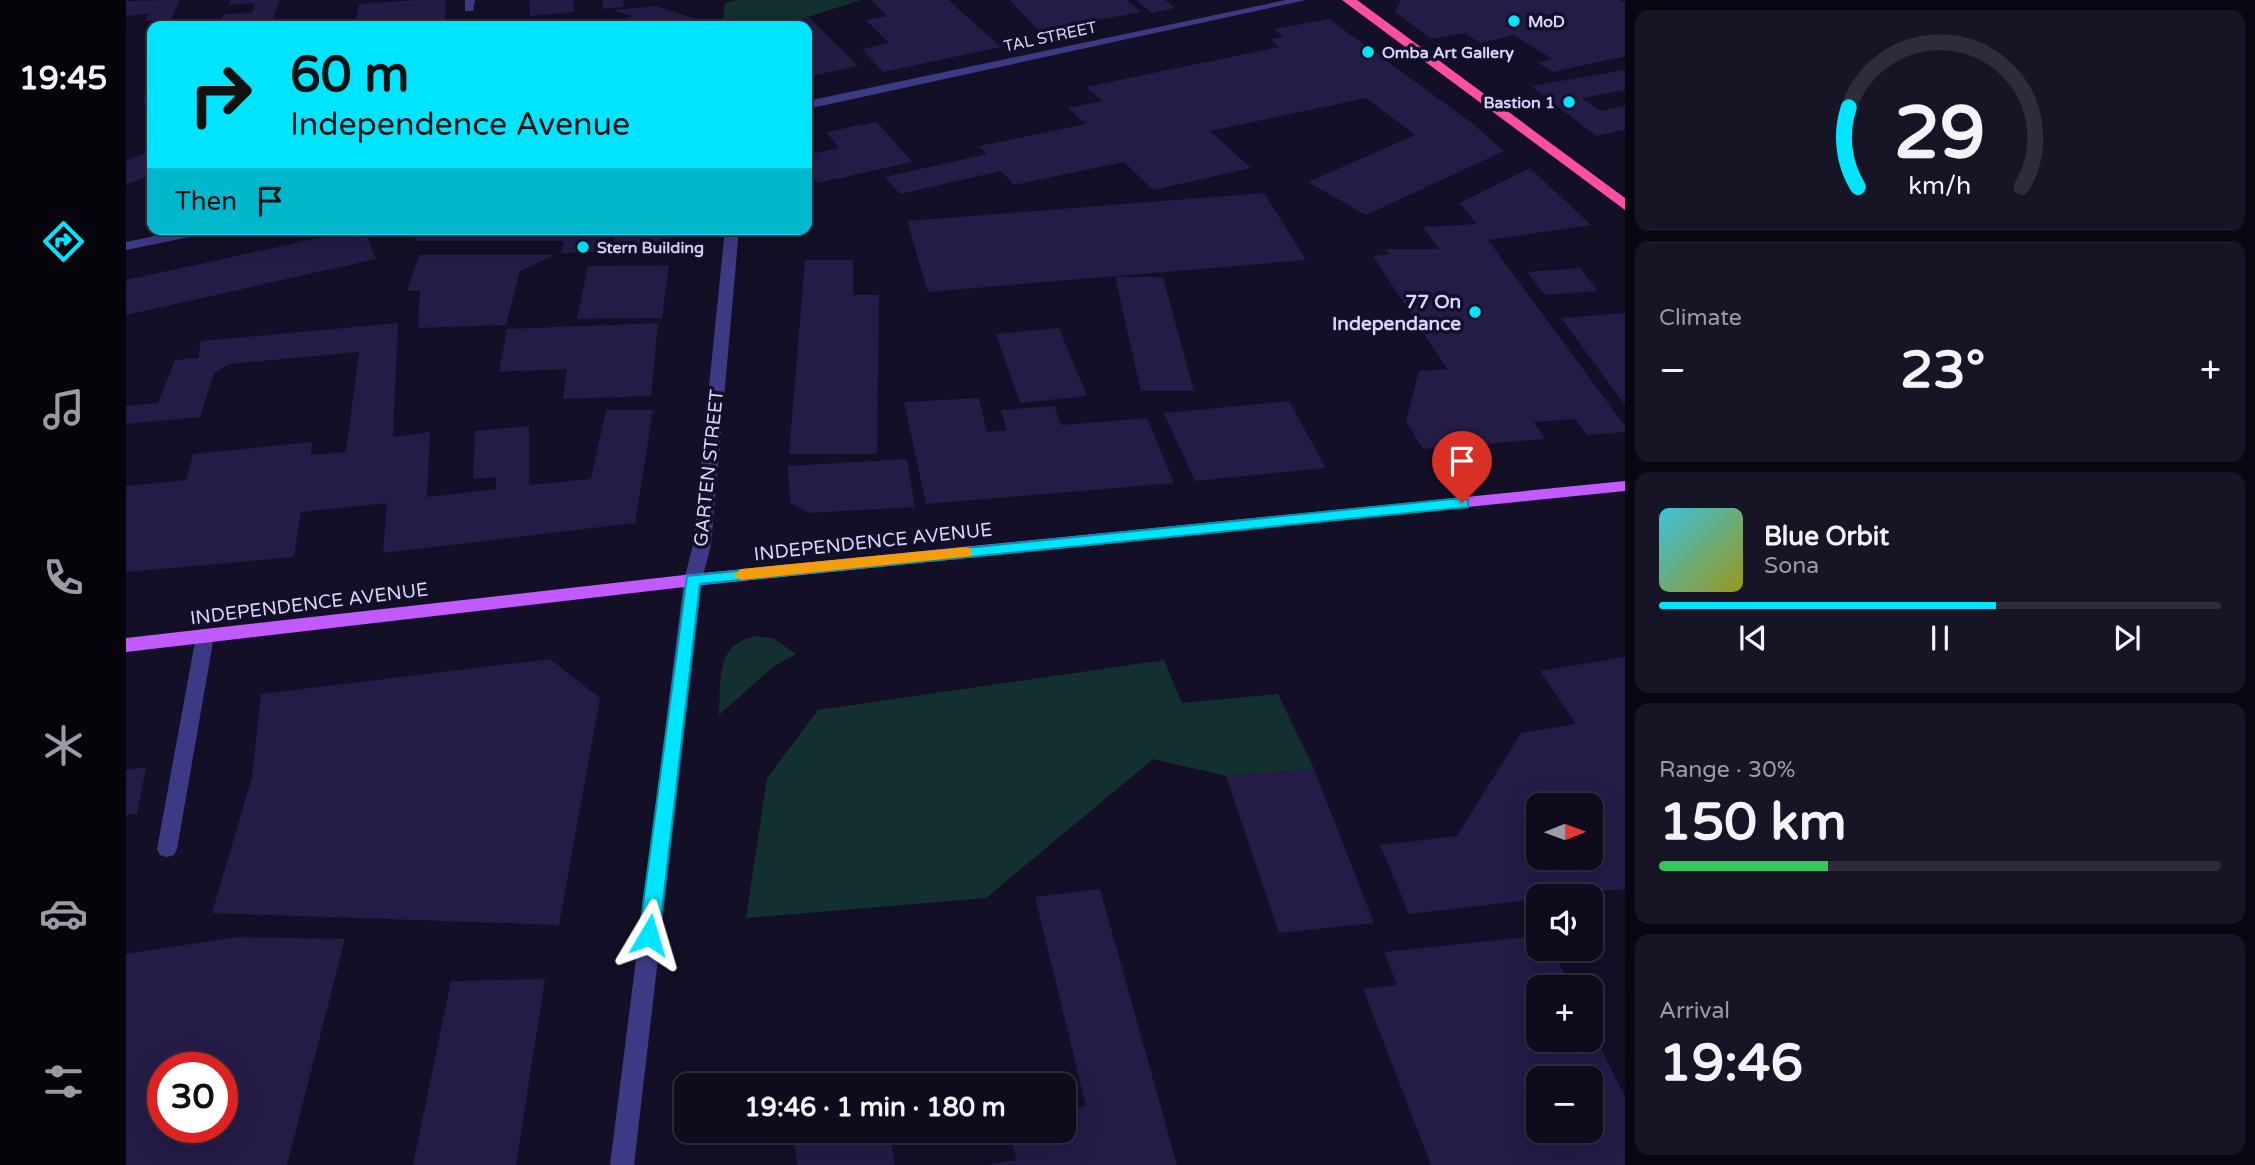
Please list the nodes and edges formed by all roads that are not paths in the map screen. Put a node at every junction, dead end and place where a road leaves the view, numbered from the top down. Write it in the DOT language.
graph roads {
  1 [pos="1301,0"];
  2 [pos="1349,0"];
  3 [pos="812,104"];
  4 [pos="1625,205"];
  5 [pos="180,235"];
  6 [pos="731,235"];
  7 [pos="126,246"];
  8 [pos="1625,486"];
  9 [pos="693,579"];
  10 [pos="205,636"];
  11 [pos="126,645"];
  12 [pos="167,849"];
  13 [pos="622,1165"];
  1 -- 3 [label="street, TAL STREET"];
  2 -- 4 [label="highway"];
  5 -- 7 [label="street"];
  6 -- 9 [label="street, GARTEN STREET"];
  8 -- 9 [label="main road, INDEPENDENCE AVENUE"];
  9 -- 10 [label="main road, INDEPENDENCE AVENUE"];
  9 -- 13 [label="street, GARTEN STREET"];
  10 -- 11 [label="main road, INDEPENDENCE AVENUE"];
  10 -- 12 [label="street"];
}
